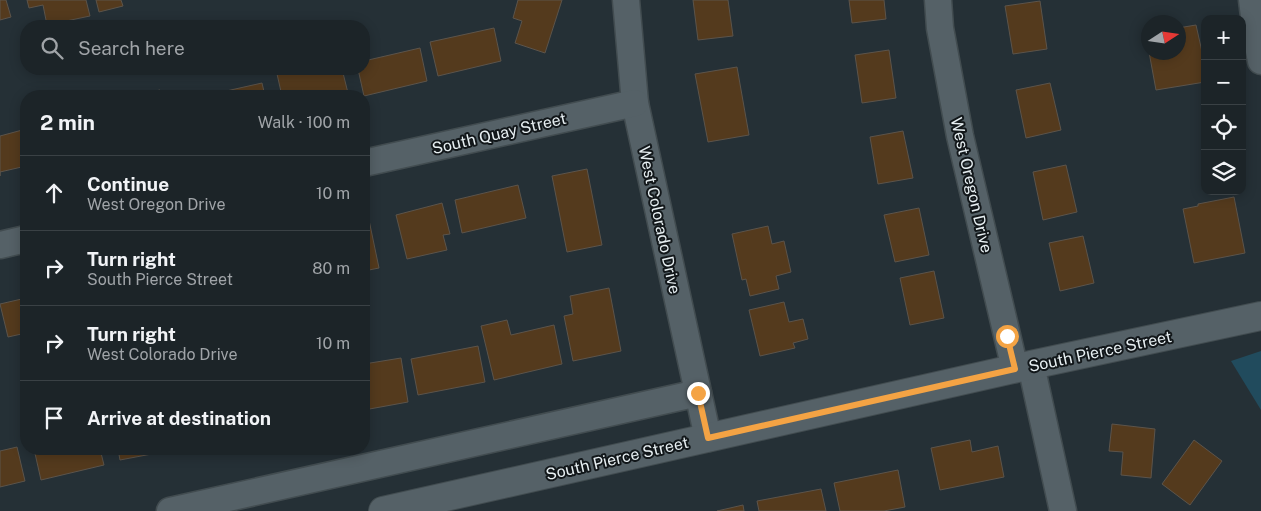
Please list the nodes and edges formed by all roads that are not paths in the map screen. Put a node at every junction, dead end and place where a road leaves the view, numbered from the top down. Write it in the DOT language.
graph roads {
  1 [pos="626,0"];
  2 [pos="938,0"];
  3 [pos="1252,0"];
  4 [pos="1261,61"];
  5 [pos="635,103"];
  6 [pos="370,162"];
  7 [pos="20,240"];
  8 [pos="0,245"];
  9 [pos="1261,316"];
  10 [pos="1023,367"];
  11 [pos="698,393"];
  12 [pos="708,438"];
  13 [pos="170,511"];
  14 [pos="383,511"];
  15 [pos="1063,511"];
  1 -- 5 [label="street, West Colorado Drive"];
  2 -- 10 [label="street, West Oregon Drive"];
  3 -- 4 [label="street"];
  5 -- 6 [label="street, South Quay Street"];
  5 -- 11 [label="street, West Colorado Drive"];
  7 -- 8 [label="street"];
  9 -- 10 [label="street, South Pierce Street"];
  10 -- 12 [label="street, South Pierce Street"];
  10 -- 15 [label="street, West Oregon Drive"];
  11 -- 12 [label="street, West Colorado Drive"];
  11 -- 13 [label="street"];
  12 -- 14 [label="street, South Pierce Street"];
}
